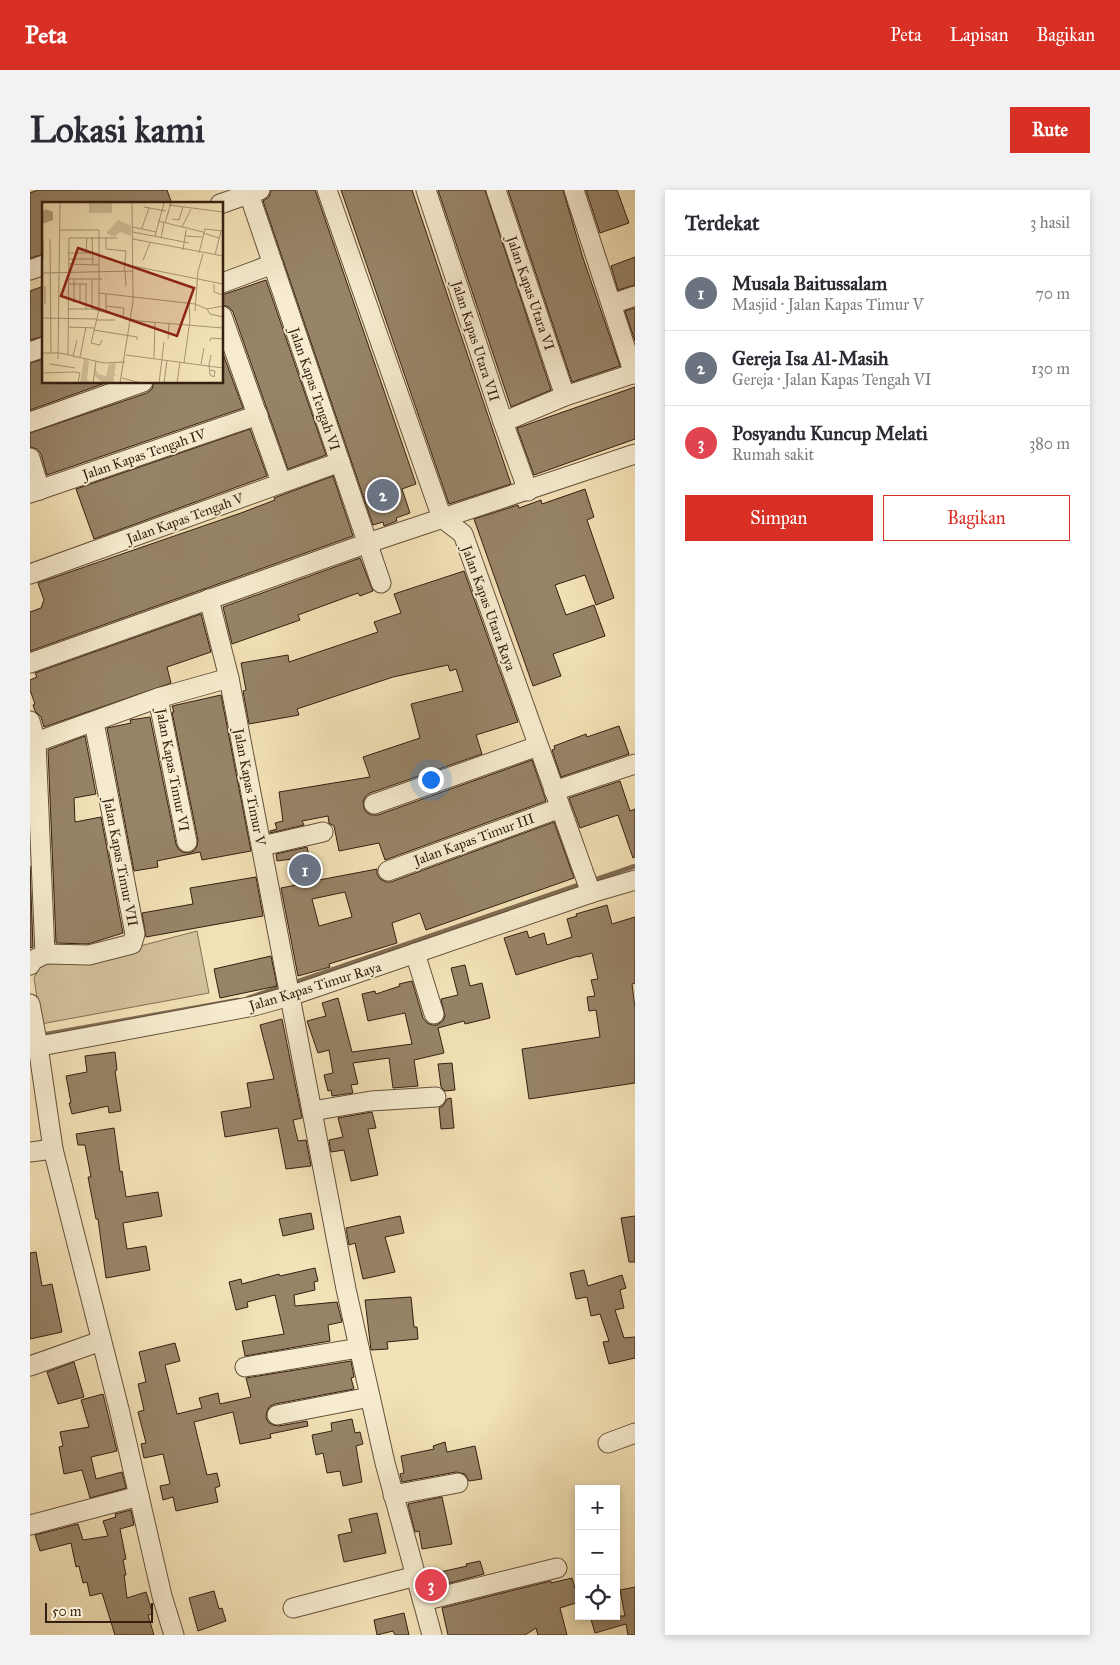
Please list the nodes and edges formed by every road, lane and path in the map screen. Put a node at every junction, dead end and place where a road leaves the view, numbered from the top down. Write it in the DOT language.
graph roads {
  1 [pos="327,190"];
  2 [pos="426,190"];
  3 [pos="496,190"];
  4 [pos="574,190"];
  5 [pos="254,192"];
  6 [pos="224,203"];
  7 [pos="273,264"];
  8 [pos="42,266"];
  9 [pos="30,270"];
  10 [pos="224,282"];
  11 [pos="635,296"];
  12 [pos="612,304"];
  13 [pos="224,328"];
  14 [pos="42,348"];
  15 [pos="30,352"];
  16 [pos="228,353"];
  17 [pos="635,374"];
  18 [pos="137,384"];
  19 [pos="565,396"];
  20 [pos="258,415"];
  21 [pos="30,422"];
  22 [pos="503,422"];
  23 [pos="635,454"];
  24 [pos="30,458"];
  25 [pos="340,462"];
  26 [pos="281,482"];
  27 [pos="528,491"];
  28 [pos="35,492"];
  29 [pos="442,518"];
  30 [pos="368,543"];
  31 [pos="30,574"];
  32 [pos="382,583"];
  33 [pos="209,599"];
  34 [pos="30,663"];
  35 [pos="229,678"];
  36 [pos="158,698"];
  37 [pos="30,721"];
  38 [pos="94,722"];
  39 [pos="36,742"];
  40 [pos="538,746"];
  41 [pos="635,764"];
  42 [pos="557,800"];
  43 [pos="374,804"];
  44 [pos="323,832"];
  45 [pos="188,842"];
  46 [pos="262,846"];
  47 [pos="388,871"];
  48 [pos="635,880"];
  49 [pos="588,885"];
  50 [pos="415,953"];
  51 [pos="37,960"];
  52 [pos="289,988"];
  53 [pos="30,1004"];
  54 [pos="434,1014"];
  55 [pos="35,1041"];
  56 [pos="436,1097"];
  57 [pos="312,1111"];
  58 [pos="53,1149"];
  59 [pos="30,1152"];
  60 [pos="101,1341"];
  61 [pos="359,1348"];
  62 [pos="30,1366"];
  63 [pos="245,1367"];
  64 [pos="370,1397"];
  65 [pos="277,1415"];
  66 [pos="635,1433"];
  67 [pos="608,1443"];
  68 [pos="458,1483"];
  69 [pos="394,1495"];
  70 [pos="139,1496"];
  71 [pos="30,1526"];
  72 [pos="557,1568"];
  73 [pos="416,1576"];
  74 [pos="422,1601"];
  75 [pos="293,1608"];
  76 [pos="174,1635"];
  77 [pos="432,1635"];
  1 -- 29 [label="street"];
  2 -- 22 [label="street, Jalan Kapas Utara VII"];
  3 -- 19 [label="street, Jalan Kapas Utara VI"];
  4 -- 12 [label="street"];
  5 -- 6 [label="street"];
  5 -- 7 [label="street, Jalan Kapas Tengah VI"];
  7 -- 10 [label="street"];
  7 -- 25 [label="street, Jalan Kapas Tengah VI"];
  8 -- 9 [label="street"];
  11 -- 12 [label="street"];
  12 -- 17 [label="street"];
  13 -- 16 [label="street"];
  14 -- 15 [label="street"];
  16 -- 20 [label="street"];
  17 -- 19 [label="street"];
  18 -- 21 [label="street"];
  19 -- 22 [label="street"];
  20 -- 26 [label="street"];
  20 -- 28 [label="street, Jalan Kapas Tengah IV"];
  22 -- 27 [label="street, Jalan Kapas Utara VII"];
  23 -- 27 [label="street"];
  24 -- 28 [label="street"];
  25 -- 26 [label="street, Jalan Kapas Tengah V"];
  25 -- 30 [label="street, Jalan Kapas Tengah VI"];
  26 -- 31 [label="street, Jalan Kapas Tengah V"];
  27 -- 29 [label="street"];
  29 -- 30 [label="street"];
  29 -- 40 [label="street, Jalan Kapas Utara Raya"];
  30 -- 32 [label="street, Jalan Kapas Tengah VI"];
  30 -- 33 [label="street"];
  33 -- 34 [label="street"];
  33 -- 35 [label="street, Jalan Kapas Timur V"];
  35 -- 36 [label="street"];
  35 -- 46 [label="street, Jalan Kapas Timur V"];
  36 -- 38 [label="street"];
  36 -- 45 [label="street, Jalan Kapas Timur VI"];
  37 -- 39 [label="street"];
  38 -- 39 [label="street"];
  38 -- 51 [label="street, Jalan Kapas Timur VII"];
  39 -- 51 [label="street"];
  40 -- 42 [label="street, Jalan Kapas Utara Raya"];
  40 -- 43 [label="street"];
  41 -- 42 [label="street, Jalan Kapas Timur III"];
  42 -- 47 [label="street, Jalan Kapas Timur III"];
  42 -- 49 [label="street, Jalan Kapas Utara Raya"];
  44 -- 46 [label="street"];
  46 -- 52 [label="street, Jalan Kapas Timur V"];
  48 -- 49 [label="street, Jalan Kapas Timur Raya"];
  49 -- 50 [label="street, Jalan Kapas Timur Raya"];
  50 -- 52 [label="street, Jalan Kapas Timur Raya"];
  50 -- 54 [label="street"];
  52 -- 55 [label="street, Jalan Kapas Timur Raya"];
  52 -- 57 [label="street, Jalan Kapas Timur V"];
  53 -- 55 [label="street"];
  55 -- 58 [label="street"];
  56 -- 57 [label="street"];
  57 -- 61 [label="street, Jalan Kapas Timur V"];
  58 -- 59 [label="street"];
  58 -- 60 [label="street"];
  60 -- 62 [label="street"];
  60 -- 70 [label="street"];
  61 -- 63 [label="street"];
  61 -- 64 [label="street, Jalan Kapas Timur V"];
  64 -- 65 [label="street"];
  64 -- 69 [label="street, Jalan Kapas Timur V"];
  66 -- 67 [label="street"];
  68 -- 69 [label="street"];
  69 -- 73 [label="street, Jalan Kapas Timur V"];
  70 -- 71 [label="street"];
  70 -- 76 [label="street"];
  72 -- 74 [label="street"];
  73 -- 74 [label="street, Jalan Kapas Timur V"];
  73 -- 75 [label="street"];
  74 -- 77 [label="street, Jalan Kapas Timur V"];
}
